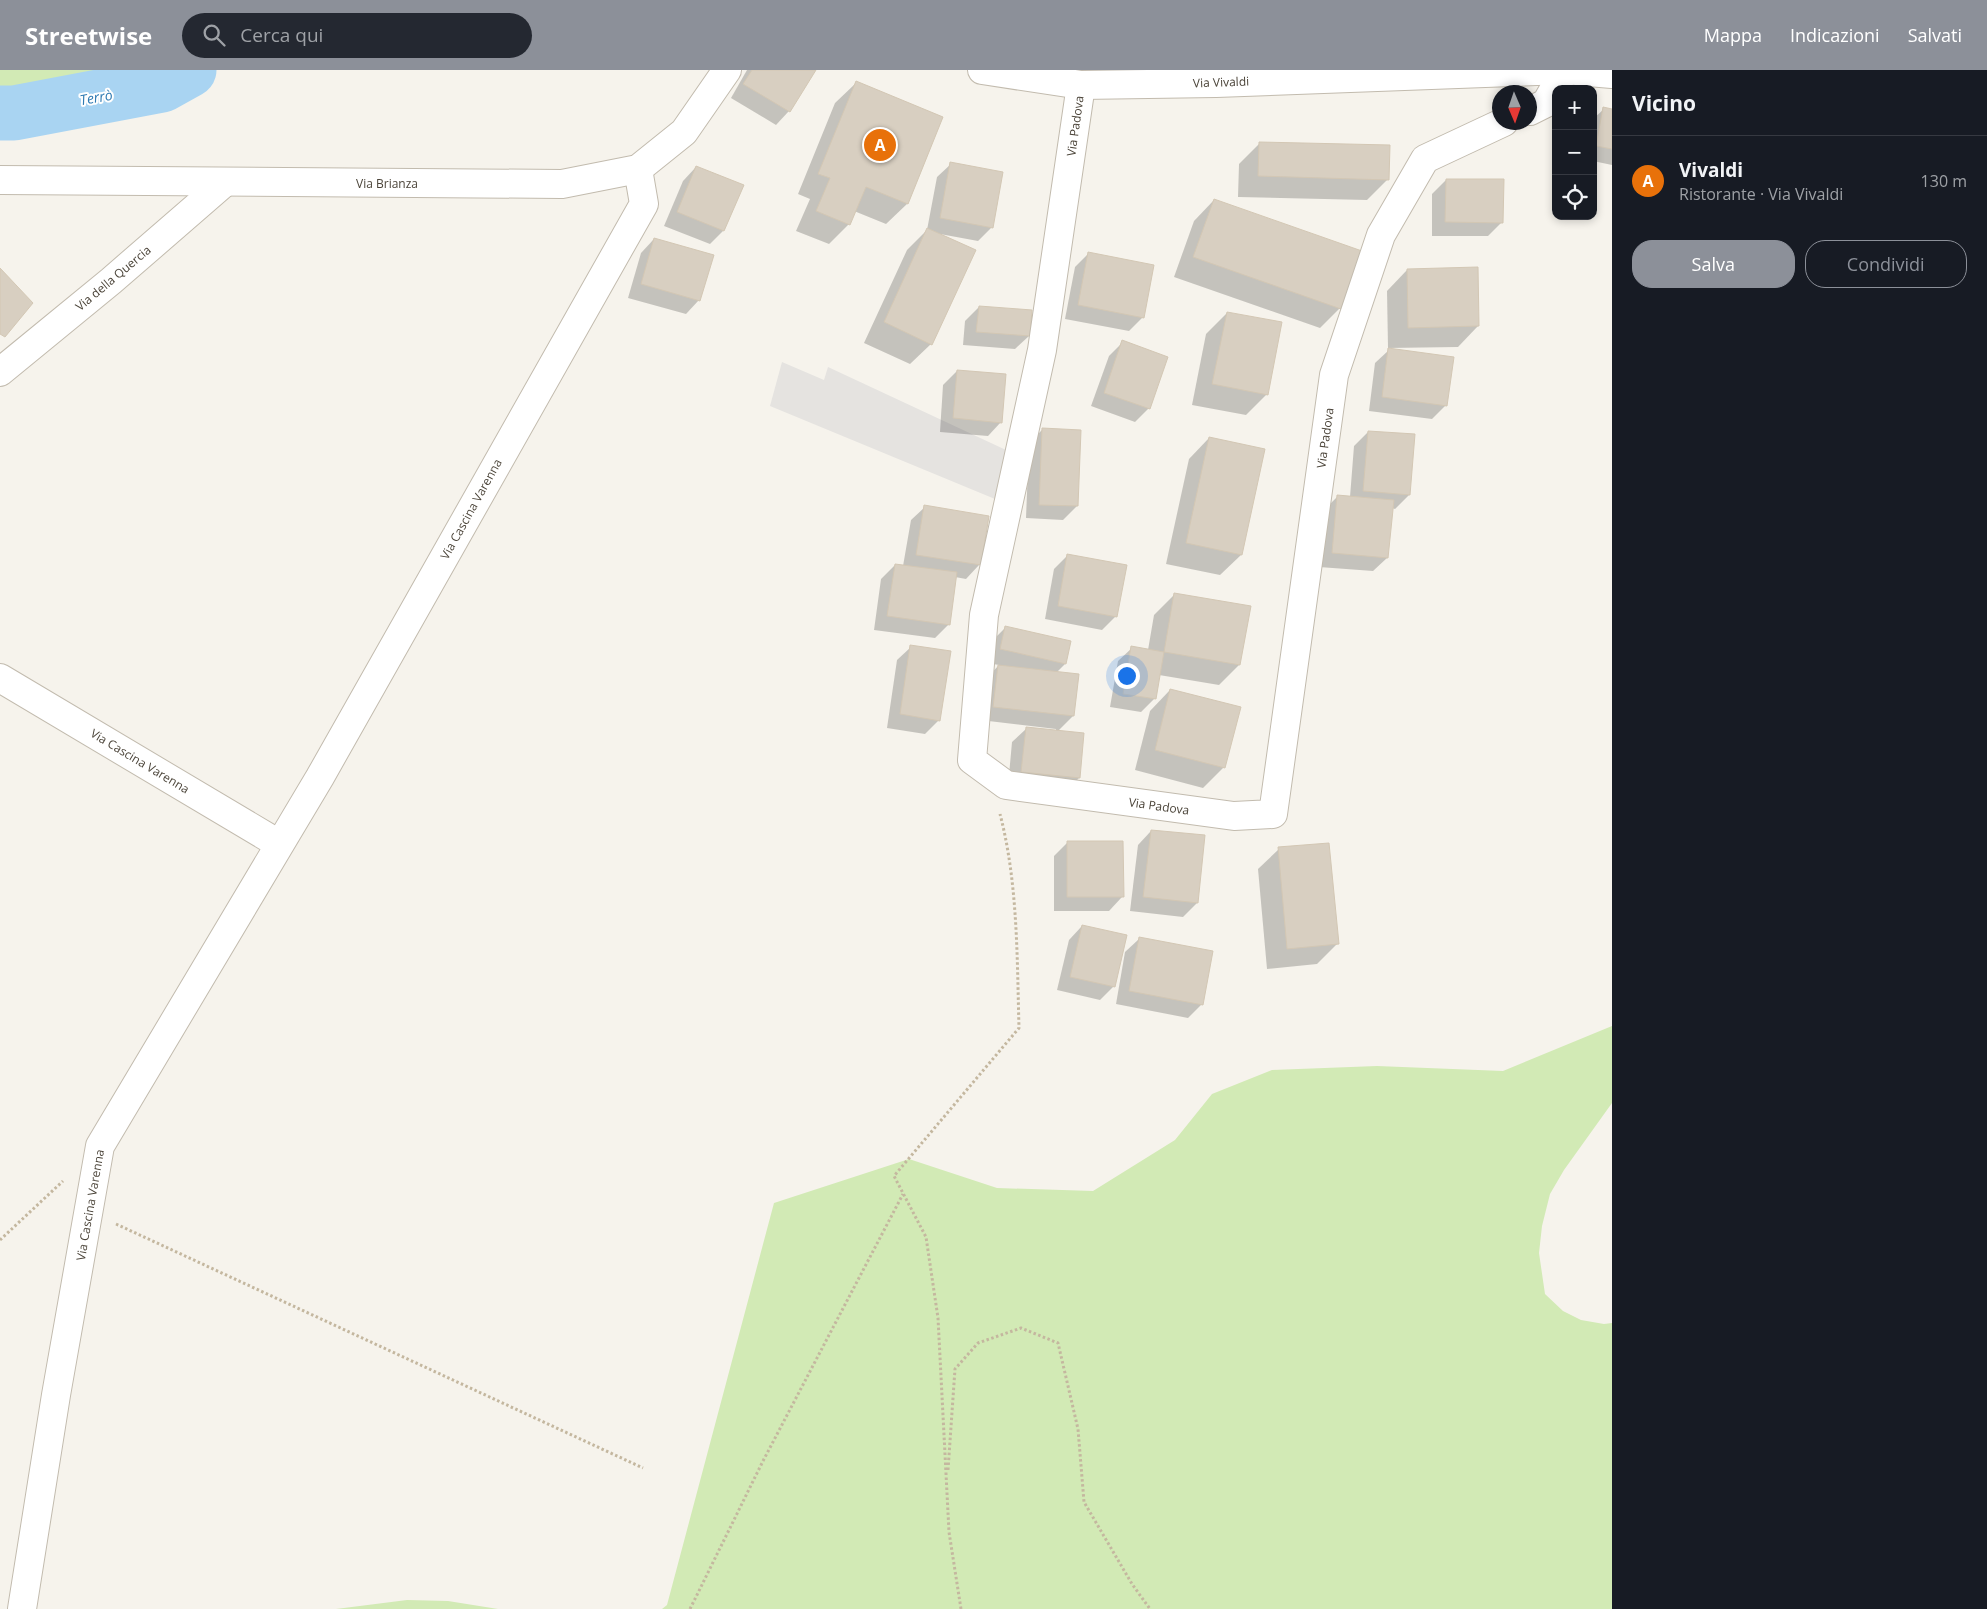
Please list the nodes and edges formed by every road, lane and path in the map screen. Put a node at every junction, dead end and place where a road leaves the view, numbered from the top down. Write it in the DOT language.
graph roads {
  1 [pos="727,70"];
  2 [pos="982,70"];
  3 [pos="1565,70"];
  4 [pos="1612,74"];
  5 [pos="1081,86"];
  6 [pos="1537,108"];
  7 [pos="1492,128"];
  8 [pos="638,169"];
  9 [pos="0,180"];
  10 [pos="224,183"];
  11 [pos="0,372"];
  12 [pos="0,678"];
  13 [pos="988,772"];
  14 [pos="279,844"];
  15 [pos="64,1179"];
  16 [pos="903,1193"];
  17 [pos="88,1211"];
  18 [pos="0,1240"];
  19 [pos="643,1468"];
  20 [pos="947,1483"];
  21 [pos="22,1609"];
  22 [pos="690,1609"];
  23 [pos="961,1609"];
  24 [pos="1150,1609"];
  1 -- 8 [label="street, Via Brianza"];
  2 -- 5 [label="street, Via Vivaldi"];
  3 -- 4 [label="street, Via Vivaldi"];
  3 -- 5 [label="street, Via Vivaldi"];
  3 -- 6 [label="street"];
  5 -- 13 [label="street, Via Padova"];
  7 -- 13 [label="street, Via Padova"];
  8 -- 10 [label="street, Via Brianza"];
  8 -- 14 [label="street, Via Cascina Varenna"];
  9 -- 10 [label="street, Via Brianza"];
  10 -- 11 [label="street, Via della Quercia"];
  12 -- 14 [label="street, Via Cascina Varenna"];
  13 -- 16 [label="path"];
  14 -- 17 [label="street, Via Cascina Varenna"];
  15 -- 18 [label="path"];
  16 -- 20 [label="path"];
  16 -- 22 [label="path"];
  17 -- 19 [label="path"];
  17 -- 21 [label="street, Via Cascina Varenna"];
  20 -- 23 [label="path"];
  20 -- 24 [label="path"];
}
